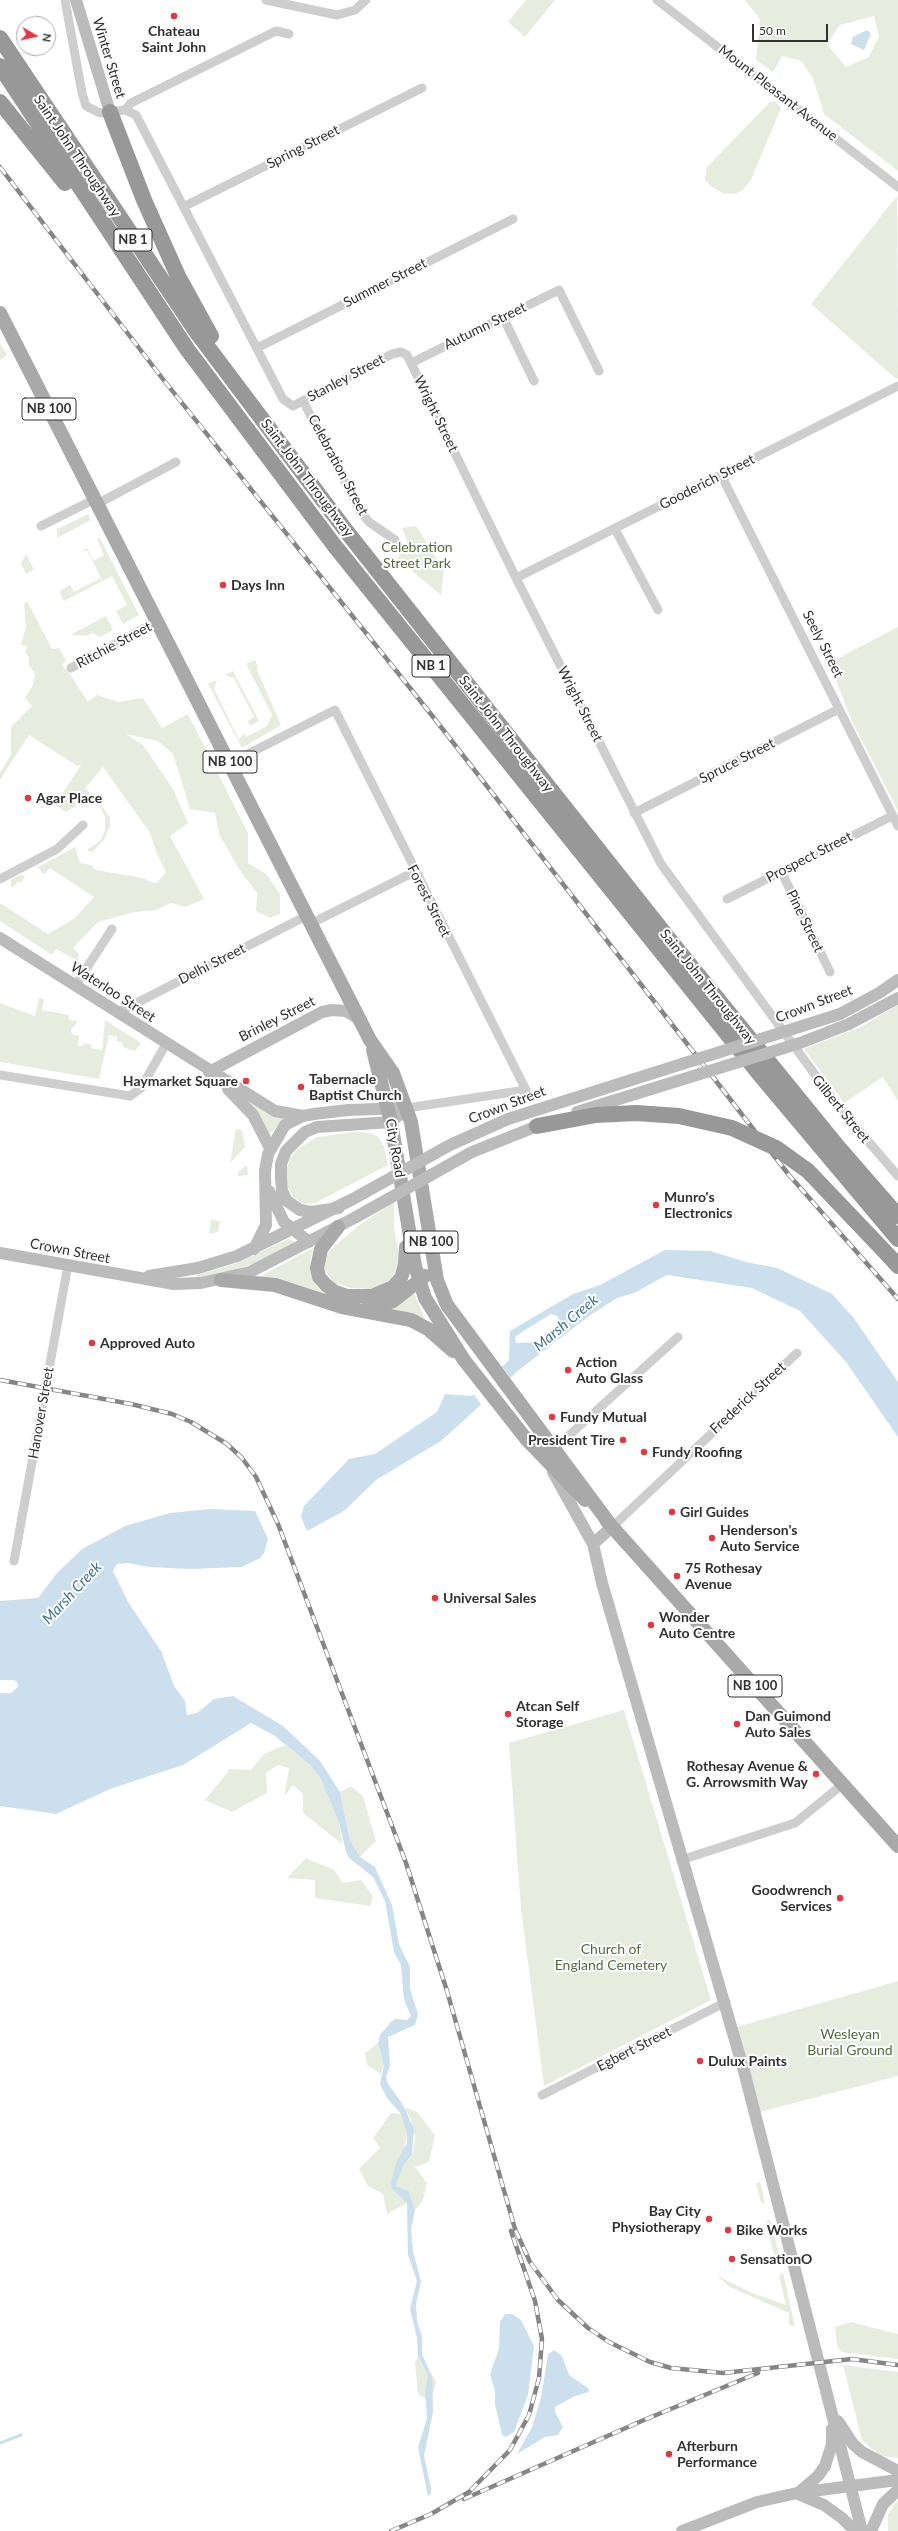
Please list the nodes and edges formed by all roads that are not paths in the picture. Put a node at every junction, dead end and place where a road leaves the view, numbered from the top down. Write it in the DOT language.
graph roads {
  1 [pos="65,0"];
  2 [pos="76,0"];
  3 [pos="266,0"];
  4 [pos="366,0"];
  5 [pos="657,0"];
  6 [pos="289,34"];
  7 [pos="0,38"];
  8 [pos="0,66"];
  9 [pos="422,88"];
  10 [pos="0,102"];
  11 [pos="118,111"];
  12 [pos="898,188"];
  13 [pos="185,206"];
  14 [pos="513,219"];
  15 [pos="131,267"];
  16 [pos="0,313"];
  17 [pos="503,317"];
  18 [pos="257,348"];
  19 [pos="401,352"];
  20 [pos="411,363"];
  21 [pos="599,371"];
  22 [pos="534,381"];
  23 [pos="898,386"];
  24 [pos="303,401"];
  25 [pos="276,436"];
  26 [pos="176,462"];
  27 [pos="721,476"];
  28 [pos="96,501"];
  29 [pos="41,526"];
  30 [pos="615,529"];
  31 [pos="395,540"];
  32 [pos="516,578"];
  33 [pos="658,610"];
  34 [pos="158,621"];
  35 [pos="71,668"];
  36 [pos="839,709"];
  37 [pos="230,763"];
  38 [pos="634,813"];
  39 [pos="892,816"];
  40 [pos="83,825"];
  41 [pos="898,826"];
  42 [pos="781,871"];
  43 [pos="414,872"];
  44 [pos="0,879"];
  45 [pos="727,899"];
  46 [pos="310,919"];
  47 [pos="112,930"];
  48 [pos="0,938"];
  49 [pos="830,972"];
  50 [pos="898,980"];
  51 [pos="75,986"];
  52 [pos="898,998"];
  53 [pos="116,1013"];
  54 [pos="361,1020"];
  55 [pos="370,1040"];
  56 [pos="788,1040"];
  57 [pos="166,1044"];
  58 [pos="209,1072"];
  59 [pos="0,1074"];
  60 [pos="388,1108"];
  61 [pos="408,1108"];
  62 [pos="303,1116"];
  63 [pos="391,1122"];
  64 [pos="537,1126"];
  65 [pos="270,1148"];
  66 [pos="898,1176"];
  67 [pos="266,1182"];
  68 [pos="339,1208"];
  69 [pos="406,1208"];
  70 [pos="898,1216"];
  71 [pos="338,1227"];
  72 [pos="292,1231"];
  73 [pos="898,1239"];
  74 [pos="309,1242"];
  75 [pos="254,1249"];
  76 [pos="0,1253"];
  77 [pos="893,1261"];
  78 [pos="434,1264"];
  79 [pos="68,1265"];
  80 [pos="136,1277"];
  81 [pos="221,1280"];
  82 [pos="418,1282"];
  83 [pos="355,1310"];
  84 [pos="678,1337"];
  85 [pos="797,1353"];
  86 [pos="464,1360"];
  87 [pos="555,1448"];
  88 [pos="550,1466"];
  89 [pos="612,1527"];
  90 [pos="593,1544"];
  91 [pos="14,1561"];
  92 [pos="843,1784"];
  93 [pos="898,1846"];
  94 [pos="684,1859"];
  95 [pos="726,2002"];
  96 [pos="542,2095"];
  97 [pos="832,2411"];
  98 [pos="898,2471"];
  99 [pos="898,2480"];
  100 [pos="851,2486"];
  101 [pos="898,2490"];
  102 [pos="797,2493"];
  103 [pos="682,2531"];
  104 [pos="855,2531"];
  105 [pos="862,2531"];
  106 [pos="871,2531"];
  1 -- 11 [label="street, Winter Street"];
  2 -- 11 [label="main road, Winter Street"];
  3 -- 4 [label="street"];
  5 -- 12 [label="street, Mount Pleasant Avenue"];
  6 -- 11 [label="street"];
  7 -- 25 [label="highway, Saint John Throughway / NB 1"];
  8 -- 15 [label="highway, Saint John Throughway / NB 1"];
  9 -- 13 [label="street, Spring Street"];
  10 -- 15 [label="highway"];
  11 -- 13 [label="street"];
  11 -- 25 [label="highway"];
  13 -- 18 [label="street"];
  14 -- 18 [label="street, Summer Street"];
  15 -- 73 [label="highway, Saint John Throughway / NB 1"];
  16 -- 28 [label="main road, NB 100"];
  17 -- 20 [label="street, Autumn Street"];
  17 -- 21 [label="street, Autumn Street"];
  17 -- 22 [label="street"];
  18 -- 24 [label="street, Stanley Street"];
  19 -- 20 [label="street, Wright Street"];
  19 -- 24 [label="street, Stanley Street"];
  20 -- 32 [label="street, Wright Street"];
  23 -- 27 [label="street, Gooderich Street"];
  24 -- 31 [label="street, Celebration Street"];
  25 -- 70 [label="highway, Saint John Throughway / NB 1"];
  26 -- 28 [label="street"];
  27 -- 30 [label="street, Gooderich Street"];
  27 -- 36 [label="street, Seely Street"];
  28 -- 29 [label="street"];
  28 -- 34 [label="main road, NB 100"];
  30 -- 32 [label="street, Gooderich Street"];
  30 -- 33 [label="street"];
  32 -- 38 [label="street, Wright Street"];
  34 -- 35 [label="street, Ritchie Street"];
  34 -- 37 [label="main road, NB 100"];
  36 -- 38 [label="street, Spruce Street"];
  36 -- 39 [label="street, Seely Street"];
  37 -- 43 [label="street, Forest Street"];
  37 -- 46 [label="main road, NB 100"];
  38 -- 56 [label="street, Wright Street"];
  39 -- 41 [label="street, Seely Street"];
  39 -- 42 [label="street, Prospect Street"];
  40 -- 44 [label="street"];
  42 -- 45 [label="street, Prospect Street"];
  42 -- 49 [label="street, Pine Street"];
  43 -- 46 [label="street, Delhi Street"];
  43 -- 61 [label="street, Forest Street"];
  46 -- 53 [label="street, Delhi Street"];
  46 -- 54 [label="main road, NB 100"];
  47 -- 51 [label="street"];
  48 -- 51 [label="main road, Waterloo Street"];
  50 -- 68 [label="main road, Crown Street, bridge"];
  51 -- 53 [label="main road, Waterloo Street"];
  52 -- 64 [label="main road, Crown Street, bridge"];
  53 -- 57 [label="main road, Waterloo Street"];
  54 -- 55 [label="main road, NB 100"];
  54 -- 58 [label="main road, Brinley Street"];
  55 -- 60 [label="main road, City Road / NB 100"];
  55 -- 61 [label="main road, City Road / NB 100"];
  56 -- 66 [label="street, Gilbert Street"];
  57 -- 58 [label="main road, Waterloo Street"];
  57 -- 59 [label="street"];
  58 -- 62 [label="main road"];
  58 -- 65 [label="main road"];
  60 -- 61 [label="main road"];
  60 -- 62 [label="main road"];
  60 -- 63 [label="main road, City Road / NB 100"];
  61 -- 63 [label="main road"];
  61 -- 78 [label="main road, City Road / NB 100"];
  62 -- 65 [label="main road"];
  63 -- 68 [label="main road"];
  63 -- 69 [label="main road, City Road / NB 100"];
  64 -- 71 [label="main road, Crown Street, bridge"];
  64 -- 77 [label="highway, bridge"];
  65 -- 67 [label="main road"];
  67 -- 72 [label="main road"];
  67 -- 75 [label="main road"];
  68 -- 72 [label="main road, Crown Street"];
  69 -- 71 [label="main road"];
  69 -- 82 [label="main road, City Road / NB 100"];
  71 -- 74 [label="main road, Crown Street"];
  72 -- 74 [label="main road"];
  72 -- 75 [label="main road, Crown Street"];
  74 -- 81 [label="main road, Crown Street"];
  75 -- 80 [label="main road, Crown Street"];
  76 -- 79 [label="main road, Crown Street"];
  78 -- 82 [label="main road"];
  78 -- 87 [label="main road, City Road / NB 100"];
  79 -- 80 [label="main road, Crown Street"];
  79 -- 91 [label="street, Hanover Street"];
  80 -- 81 [label="main road, Crown Street"];
  81 -- 83 [label="main road"];
  82 -- 83 [label="main road"];
  82 -- 86 [label="main road, City Road / NB 100"];
  83 -- 86 [label="main road"];
  84 -- 87 [label="street"];
  85 -- 89 [label="street, Frederick Street"];
  86 -- 88 [label="main road, City Road / NB 100"];
  87 -- 89 [label="main road, NB 100"];
  88 -- 89 [label="main road, NB 100"];
  88 -- 90 [label="main road"];
  89 -- 90 [label="main road"];
  89 -- 92 [label="main road, NB 100"];
  90 -- 94 [label="main road"];
  92 -- 93 [label="main road, NB 100"];
  92 -- 94 [label="street"];
  94 -- 95 [label="main road"];
  95 -- 96 [label="street, Egbert Street"];
  95 -- 97 [label="main road"];
  97 -- 98 [label="main road"];
  97 -- 100 [label="main road"];
  97 -- 102 [label="main road"];
  99 -- 100 [label="main road"];
  100 -- 102 [label="main road"];
  100 -- 105 [label="main road"];
  101 -- 106 [label="main road"];
  102 -- 103 [label="main road"];
  102 -- 104 [label="main road"];
}
